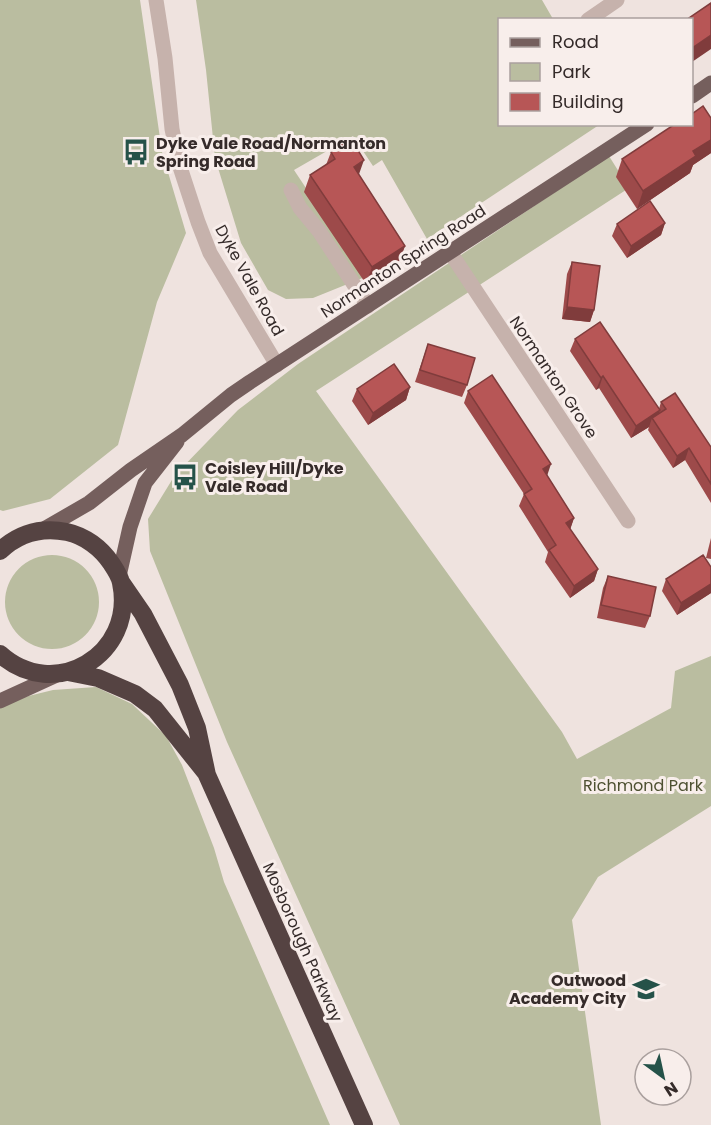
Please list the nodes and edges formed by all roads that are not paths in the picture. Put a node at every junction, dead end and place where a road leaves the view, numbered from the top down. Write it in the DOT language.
graph roads {
  1 [pos="156,0"];
  2 [pos="617,0"];
  3 [pos="591,18"];
  4 [pos="644,126"];
  5 [pos="291,190"];
  6 [pos="450,252"];
  7 [pos="368,306"];
  8 [pos="277,365"];
  9 [pos="182,435"];
  10 [pos="628,521"];
  11 [pos="44,529"];
  12 [pos="9,536"];
  13 [pos="0,551"];
  14 [pos="120,579"];
  15 [pos="0,654"];
  16 [pos="63,673"];
  17 [pos="0,701"];
  18 [pos="207,775"];
  19 [pos="364,1125"];
  1 -- 8 [label="street, Dyke Vale Road"];
  2 -- 3 [label="street"];
  4 -- 6 [label="main road, Normanton Spring Road"];
  5 -- 7 [label="street"];
  6 -- 7 [label="main road, Normanton Spring Road"];
  6 -- 10 [label="street, Normanton Grove"];
  7 -- 8 [label="main road, Normanton Spring Road"];
  8 -- 9 [label="main road, Normanton Spring Road"];
  9 -- 11 [label="main road, Normanton Spring Road"];
  9 -- 14 [label="main road, Normanton Spring Road"];
  11 -- 12 [label="highway"];
  11 -- 14 [label="highway, Mosborough Parkway"];
  12 -- 13 [label="highway"];
  14 -- 16 [label="highway"];
  14 -- 18 [label="highway, Mosborough Parkway"];
  15 -- 16 [label="highway, Mosborough Parkway"];
  16 -- 17 [label="main road"];
  16 -- 18 [label="highway, Mosborough Parkway"];
  18 -- 19 [label="highway, Mosborough Parkway"];
}
